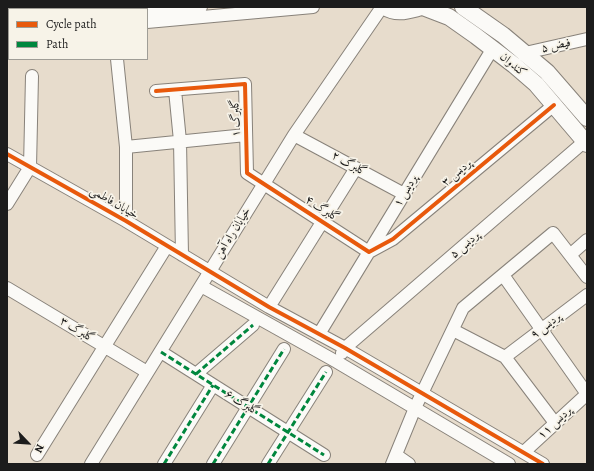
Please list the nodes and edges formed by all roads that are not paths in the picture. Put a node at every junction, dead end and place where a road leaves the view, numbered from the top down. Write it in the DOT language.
graph roads {
  1 [pos="201,7"];
  2 [pos="313,7"];
  3 [pos="382,7"];
  4 [pos="385,7"];
  5 [pos="423,7"];
  6 [pos="463,7"];
  7 [pos="148,12"];
  8 [pos="148,22"];
  9 [pos="587,39"];
  10 [pos="493,48"];
  11 [pos="525,53"];
  12 [pos="117,60"];
  13 [pos="32,76"];
  14 [pos="175,90"];
  15 [pos="156,91"];
  16 [pos="554,105"];
  17 [pos="587,118"];
  18 [pos="246,135"];
  19 [pos="294,135"];
  20 [pos="180,142"];
  21 [pos="586,143"];
  22 [pos="126,147"];
  23 [pos="7,154"];
  24 [pos="30,167"];
  25 [pos="356,168"];
  26 [pos="264,184"];
  27 [pos="404,194"];
  28 [pos="7,204"];
  29 [pos="126,221"];
  30 [pos="323,222"];
  31 [pos="587,240"];
  32 [pos="167,246"];
  33 [pos="369,252"];
  34 [pos="182,255"];
  35 [pos="570,255"];
  36 [pos="209,272"];
  37 [pos="503,275"];
  38 [pos="587,277"];
  39 [pos="201,286"];
  40 [pos="7,288"];
  41 [pos="587,295"];
  42 [pos="269,307"];
  43 [pos="253,325"];
  44 [pos="453,330"];
  45 [pos="542,330"];
  46 [pos="319,334"];
  47 [pos="104,346"];
  48 [pos="345,348"];
  49 [pos="284,349"];
  50 [pos="161,352"];
  51 [pos="505,358"];
  52 [pos="337,362"];
  53 [pos="147,372"];
  54 [pos="326,372"];
  55 [pos="196,374"];
  56 [pos="213,385"];
  57 [pos="422,394"];
  58 [pos="587,394"];
  59 [pos="248,407"];
  60 [pos="415,408"];
  61 [pos="555,423"];
  62 [pos="288,432"];
  63 [pos="524,452"];
  64 [pos="324,455"];
  65 [pos="37,456"];
  66 [pos="394,459"];
  67 [pos="91,464"];
  68 [pos="164,464"];
  69 [pos="213,464"];
  70 [pos="268,464"];
  71 [pos="409,464"];
  72 [pos="509,464"];
  73 [pos="543,464"];
  1 -- 7 [label="street"];
  2 -- 8 [label="street"];
  3 -- 19 [label="street, خیابان راه آهن"];
  4 -- 5 [label="main road"];
  5 -- 10 [label="main road, کندوان"];
  6 -- 11 [label="main road, کندوان"];
  9 -- 11 [label="street, فیض ۵"];
  10 -- 16 [label="main road, کندوان"];
  10 -- 27 [label="street, پردیس ۱"];
  11 -- 17 [label="main road, کندوان"];
  12 -- 22 [label="street"];
  13 -- 24 [label="street"];
  14 -- 15 [label="street, گلبرگ ۱"];
  14 -- 18 [label="street, گلبرگ ۱"];
  14 -- 20 [label="street"];
  16 -- 21 [label="main road, کندوان"];
  16 -- 33 [label="street, پردیس ۳"];
  18 -- 20 [label="street"];
  18 -- 26 [label="street, گلبرگ ۱"];
  19 -- 25 [label="street, گلبرگ ۲"];
  19 -- 26 [label="street, خیابان راه آهن"];
  20 -- 22 [label="street"];
  20 -- 34 [label="street"];
  21 -- 48 [label="street, پردیس ۵"];
  22 -- 29 [label="street"];
  23 -- 24 [label="street, خیابان فاطمی"];
  24 -- 28 [label="street"];
  24 -- 29 [label="street, خیابان فاطمی"];
  25 -- 27 [label="street, گلبرگ ۲"];
  25 -- 30 [label="street"];
  26 -- 30 [label="street, گلبرگ ۴"];
  26 -- 36 [label="street, خیابان راه آهن"];
  27 -- 33 [label="street, پردیس ۱"];
  29 -- 32 [label="street, خیابان فاطمی"];
  30 -- 33 [label="street, گلبرگ ۴"];
  30 -- 42 [label="street"];
  31 -- 35 [label="street"];
  32 -- 34 [label="street, خیابان فاطمی"];
  32 -- 47 [label="street"];
  33 -- 46 [label="street, پردیس ۱"];
  34 -- 36 [label="street, خیابان فاطمی"];
  35 -- 37 [label="street"];
  35 -- 38 [label="street"];
  36 -- 39 [label="street, خیابان راه آهن"];
  36 -- 42 [label="street, خیابان فاطمی"];
  37 -- 44 [label="street"];
  37 -- 45 [label="street"];
  39 -- 50 [label="street, خیابان راه آهن"];
  39 -- 52 [label="street"];
  40 -- 47 [label="street, گلبرگ ۳"];
  41 -- 45 [label="street, پردیس ۹"];
  42 -- 46 [label="street, خیابان فاطمی"];
  43 -- 55 [label="street"];
  44 -- 51 [label="street"];
  44 -- 57 [label="street"];
  45 -- 51 [label="street, پردیس ۹"];
  45 -- 58 [label="street"];
  46 -- 48 [label="street, خیابان فاطمی"];
  47 -- 53 [label="street, گلبرگ ۳"];
  47 -- 65 [label="street"];
  48 -- 52 [label="street, پردیس ۵"];
  48 -- 57 [label="street, خیابان فاطمی"];
  49 -- 59 [label="street"];
  50 -- 53 [label="street, خیابان راه آهن"];
  50 -- 55 [label="street, گلبرگ ۶"];
  51 -- 61 [label="street"];
  52 -- 60 [label="street"];
  53 -- 67 [label="street, خیابان راه آهن"];
  54 -- 62 [label="street"];
  55 -- 56 [label="street, گلبرگ ۶"];
  56 -- 59 [label="street, گلبرگ ۶"];
  56 -- 68 [label="street"];
  57 -- 60 [label="street"];
  57 -- 63 [label="street, خیابان فاطمی"];
  58 -- 61 [label="street, پردیس ۱۱"];
  59 -- 62 [label="street, گلبرگ ۶"];
  59 -- 69 [label="street"];
  60 -- 66 [label="street"];
  60 -- 72 [label="street"];
  61 -- 63 [label="street, پردیس ۱۱"];
  62 -- 64 [label="street, گلبرگ ۶"];
  62 -- 70 [label="street"];
  63 -- 73 [label="street, خیابان فاطمی"];
  66 -- 71 [label="street"];
}
